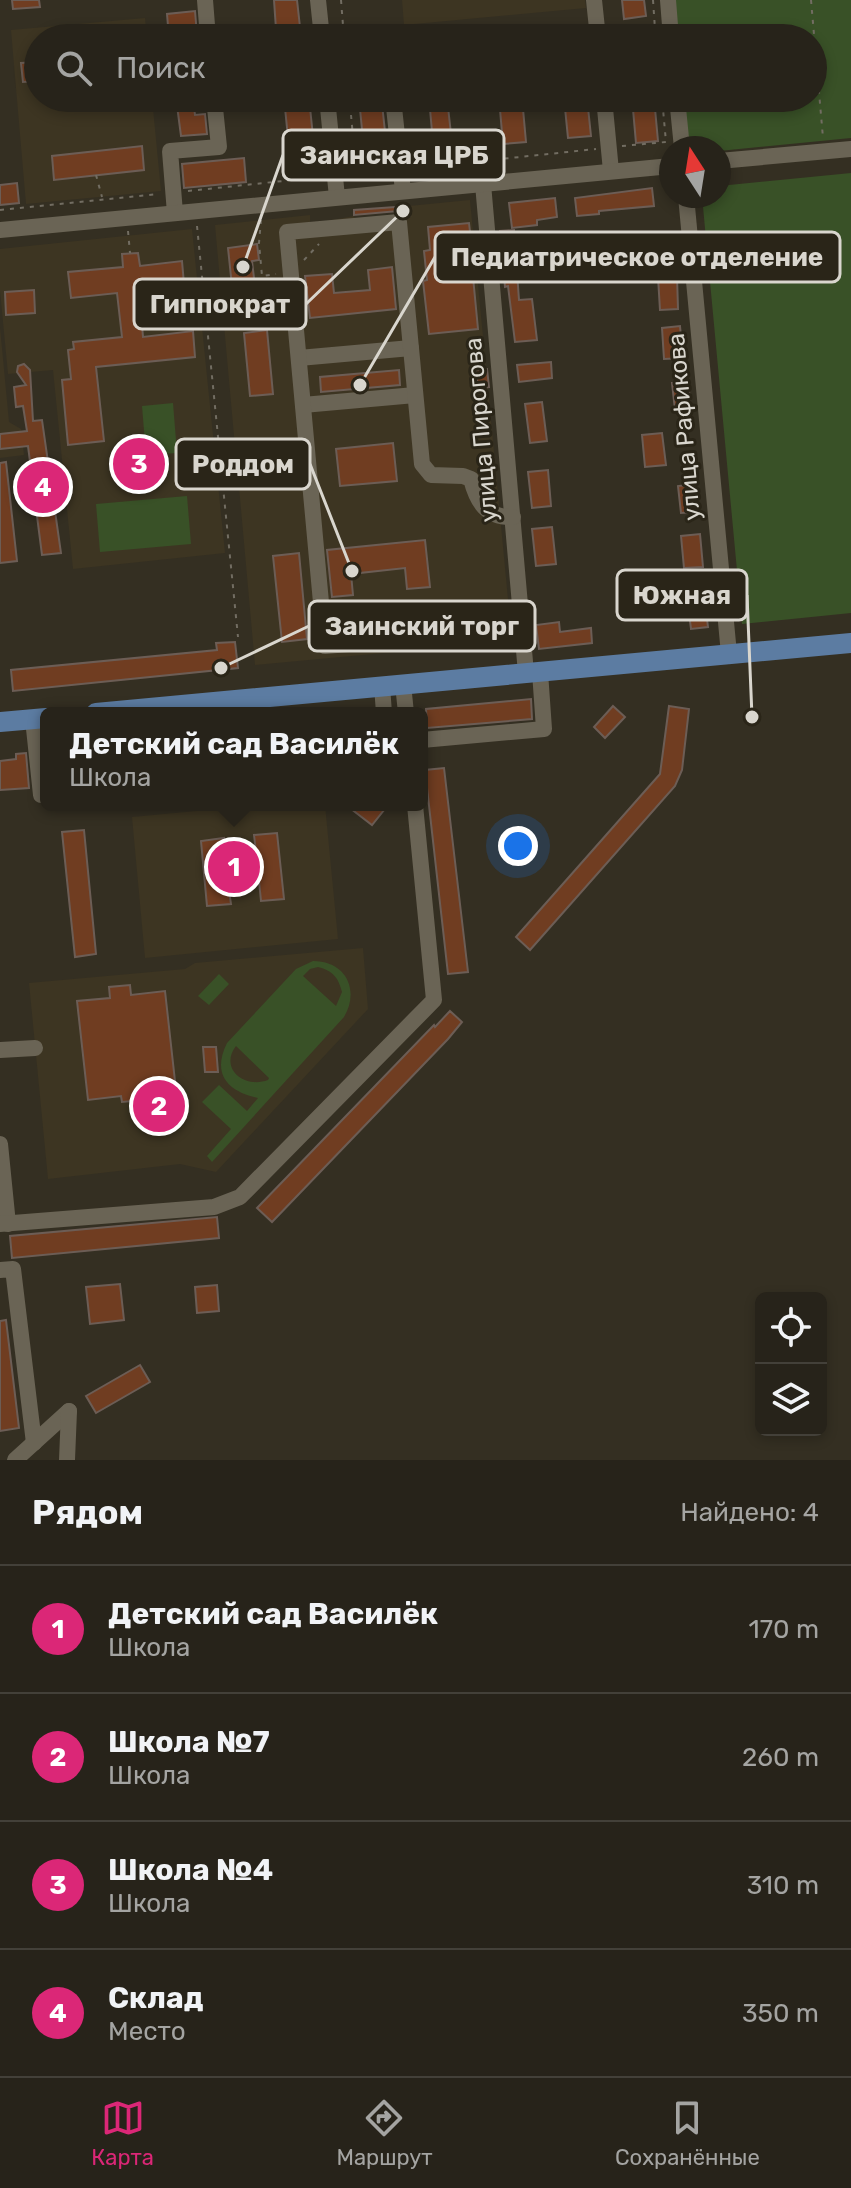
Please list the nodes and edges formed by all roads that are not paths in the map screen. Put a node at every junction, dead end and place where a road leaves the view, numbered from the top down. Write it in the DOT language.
graph roads {
  1 [pos="205,0"];
  2 [pos="318,0"];
  3 [pos="594,0"];
  4 [pos="668,0"];
  5 [pos="207,24"];
  6 [pos="321,24"];
  7 [pos="597,24"];
  8 [pos="670,24"];
  9 [pos="215,112"];
  10 [pos="329,112"];
  11 [pos="395,112"];
  12 [pos="605,112"];
  13 [pos="678,112"];
  14 [pos="681,136"];
  15 [pos="851,149"];
  16 [pos="731,160"];
  17 [pos="659,167"];
  18 [pos="611,171"];
  19 [pos="483,184"];
  20 [pos="403,191"];
  21 [pos="337,197"];
  22 [pos="687,208"];
  23 [pos="175,213"];
  24 [pos="0,230"];
  25 [pos="411,348"];
  26 [pos="299,358"];
  27 [pos="415,395"];
  28 [pos="303,405"];
  29 [pos="513,517"];
  30 [pos="396,640"];
  31 [pos="851,643"];
  32 [pos="729,654"];
  33 [pos="533,672"];
  34 [pos="392,685"];
  35 [pos="217,707"];
  36 [pos="386,707"];
  37 [pos="403,707"];
  38 [pos="39,718"];
  39 [pos="0,722"];
  40 [pos="428,739"];
  41 [pos="40,756"];
  42 [pos="416,811"];
  43 [pos="35,1048"];
  44 [pos="0,1050"];
  45 [pos="0,1144"];
  46 [pos="4,1224"];
  47 [pos="0,1270"];
  48 [pos="34,1443"];
  49 [pos="15,1460"];
  50 [pos="67,1460"];
  1 -- 5 [label="street"];
  2 -- 6 [label="street"];
  3 -- 7 [label="street"];
  4 -- 8 [label="street"];
  9 -- 23 [label="street"];
  10 -- 21 [label="street"];
  11 -- 20 [label="street"];
  12 -- 18 [label="street"];
  13 -- 14 [label="street"];
  15 -- 16 [label="street"];
  17 -- 18 [label="street"];
  18 -- 19 [label="street"];
  19 -- 20 [label="street"];
  19 -- 29 [label="street, улица Пирогова"];
  20 -- 21 [label="street"];
  21 -- 23 [label="street"];
  22 -- 32 [label="street, улица Рафикова"];
  23 -- 24 [label="street"];
  25 -- 26 [label="street"];
  25 -- 26 [label="street"];
  25 -- 27 [label="street"];
  26 -- 28 [label="street"];
  27 -- 28 [label="street"];
  27 -- 29 [label="street"];
  28 -- 30 [label="street"];
  29 -- 33 [label="street, улица Пирогова"];
  31 -- 32 [label="main road"];
  32 -- 33 [label="main road"];
  33 -- 34 [label="main road"];
  33 -- 40 [label="street, улица Пирогова"];
  34 -- 35 [label="main road"];
  34 -- 36 [label="street"];
  34 -- 37 [label="street"];
  38 -- 39 [label="main road"];
  38 -- 41 [label="street"];
  42 -- 46 [label="street"];
  43 -- 44 [label="street"];
  45 -- 46 [label="street"];
  47 -- 48 [label="street"];
  48 -- 49 [label="street"];
  48 -- 50 [label="street"];
}
